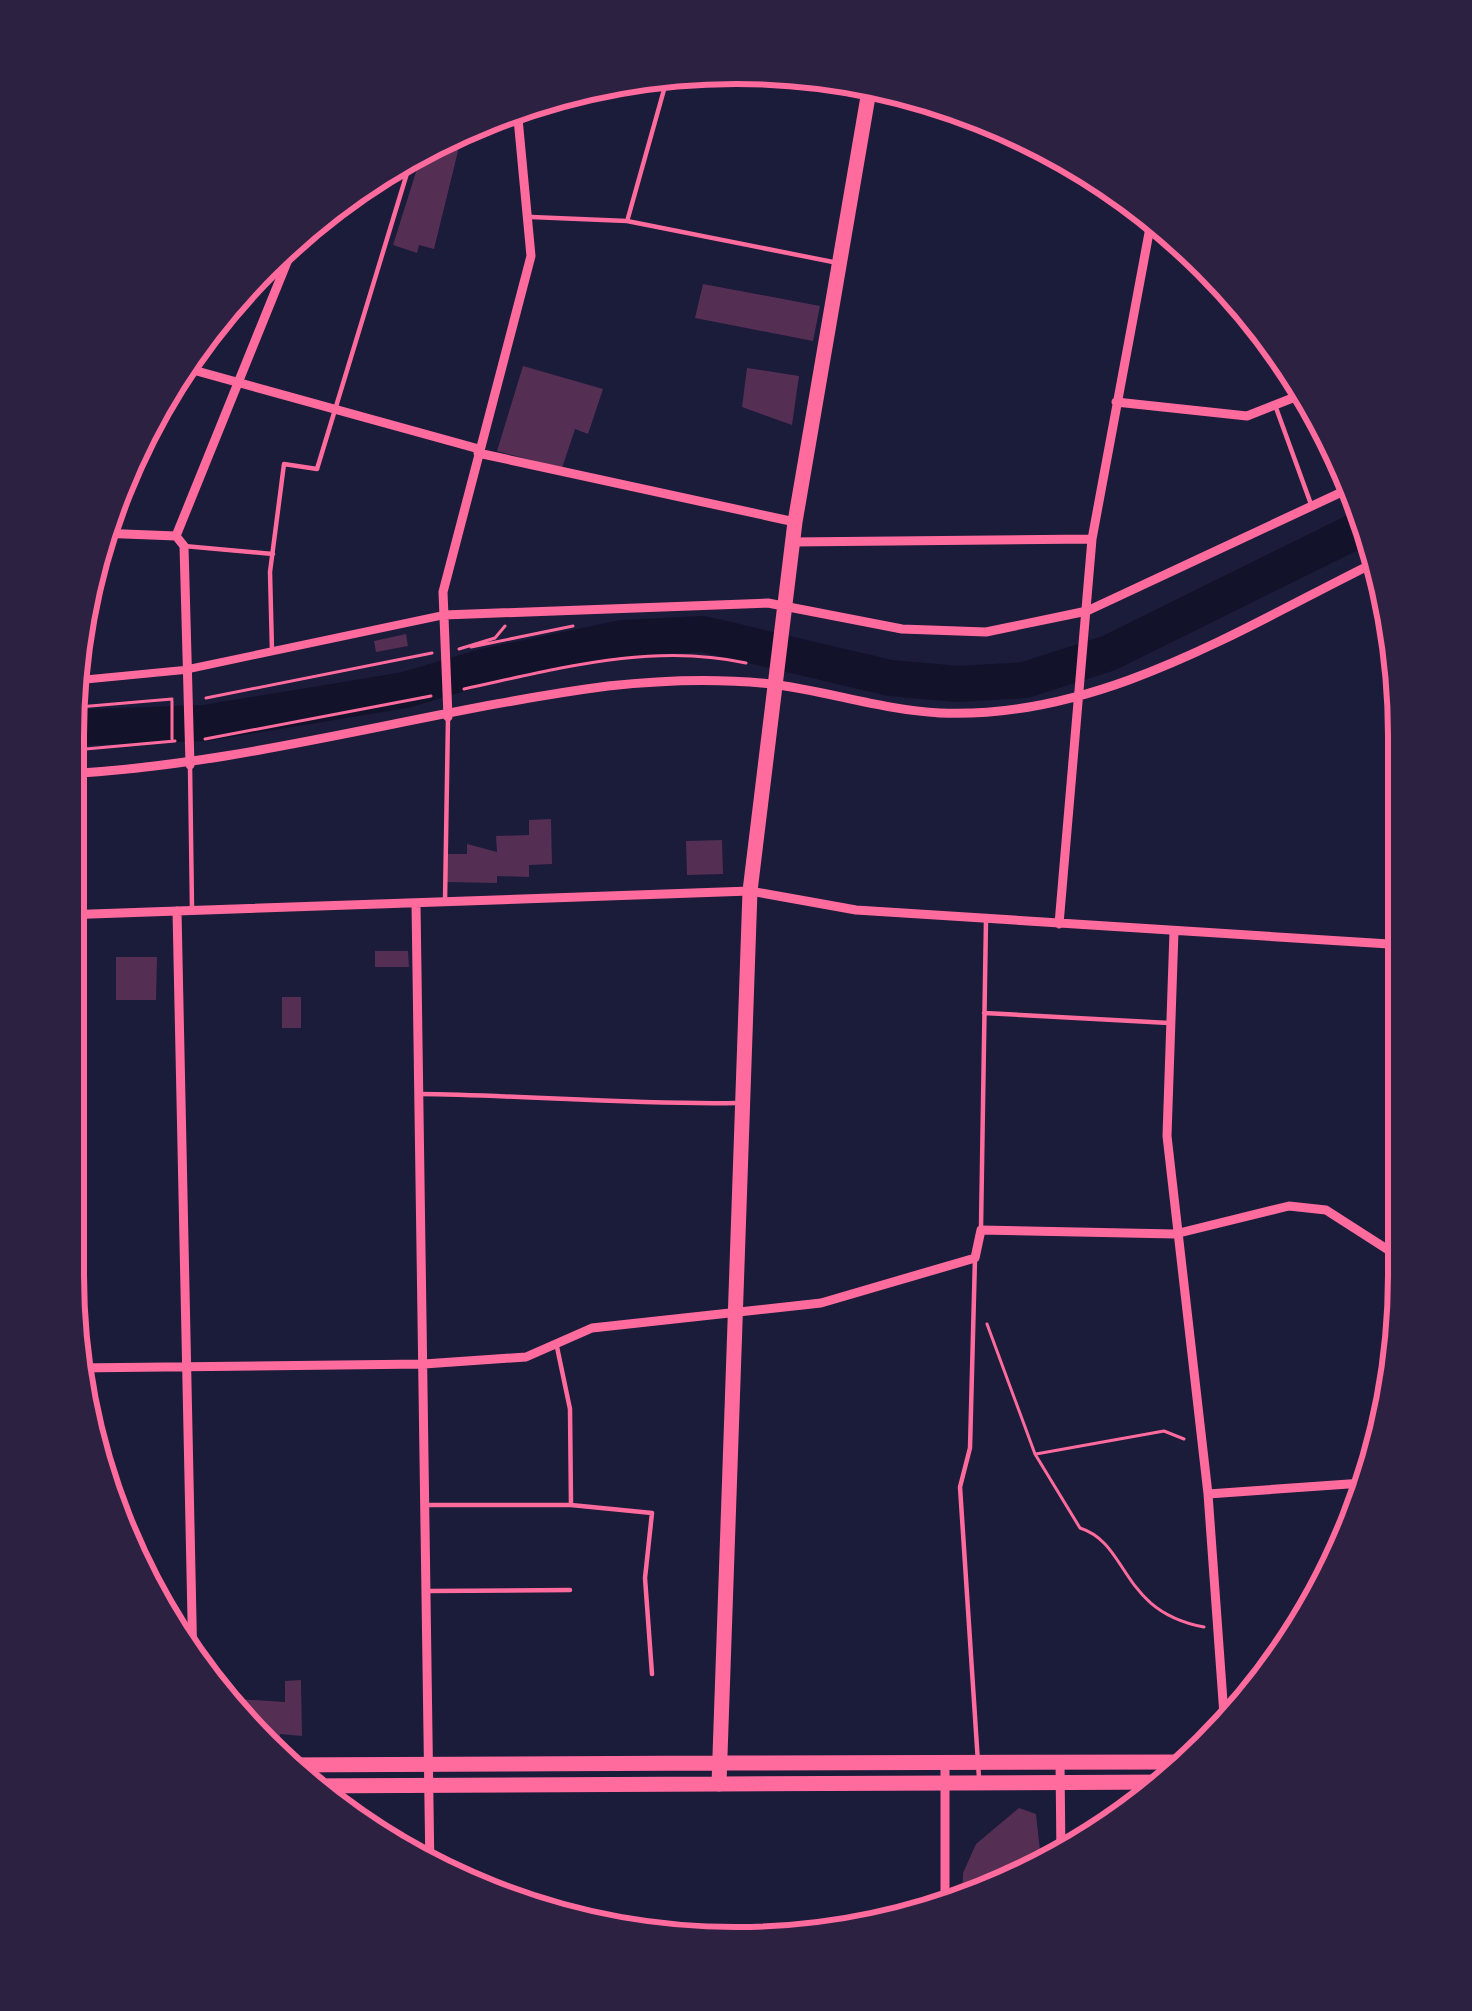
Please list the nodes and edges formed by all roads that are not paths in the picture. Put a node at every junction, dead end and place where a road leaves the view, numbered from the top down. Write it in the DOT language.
graph roads {
  1 [pos="664,88"];
  2 [pos="868,98"];
  3 [pos="519,122"];
  4 [pos="407,173"];
  5 [pos="532,217"];
  6 [pos="627,221"];
  7 [pos="1149,232"];
  8 [pos="838,263"];
  9 [pos="285,265"];
  10 [pos="197,370"];
  11 [pos="238,379"];
  12 [pos="1293,398"];
  13 [pos="1116,402"];
  14 [pos="1274,405"];
  15 [pos="333,406"];
  16 [pos="479,451"];
  17 [pos="1341,493"];
  18 [pos="1312,507"];
  19 [pos="795,522"];
  20 [pos="116,535"];
  21 [pos="1092,539"];
  22 [pos="180,541"];
  23 [pos="792,542"];
  24 [pos="273,554"];
  25 [pos="1366,567"];
  26 [pos="782,609"];
  27 [pos="444,615"];
  28 [pos="1087,615"];
  29 [pos="272,652"];
  30 [pos="184,670"];
  31 [pos="87,679"];
  32 [pos="774,680"];
  33 [pos="1080,693"];
  34 [pos="448,717"];
  35 [pos="189,759"];
  36 [pos="84,771"];
  37 [pos="750,891"];
  38 [pos="446,902"];
  39 [pos="416,903"];
  40 [pos="192,910"];
  41 [pos="177,911"];
  42 [pos="84,914"];
  43 [pos="986,920"];
  44 [pos="1059,924"];
  45 [pos="1174,931"];
  46 [pos="1388,944"];
  47 [pos="984,1013"];
  48 [pos="1169,1023"];
  49 [pos="419,1094"];
  50 [pos="742,1103"];
  51 [pos="981,1229"];
  52 [pos="1175,1234"];
  53 [pos="1388,1250"];
  54 [pos="975,1258"];
  55 [pos="737,1312"];
  56 [pos="557,1347"];
  57 [pos="424,1364"];
  58 [pos="91,1368"];
  59 [pos="187,1368"];
  60 [pos="1353,1486"];
  61 [pos="1208,1495"];
  62 [pos="426,1505"];
  63 [pos="571,1505"];
  64 [pos="570,1590"];
  65 [pos="427,1592"];
  66 [pos="192,1634"];
  67 [pos="652,1674"];
  68 [pos="1224,1707"];
  69 [pos="978,1762"];
  70 [pos="1060,1762"];
  71 [pos="1169,1762"];
  72 [pos="719,1763"];
  73 [pos="945,1763"];
  74 [pos="429,1764"];
  75 [pos="306,1765"];
  76 [pos="429,1783"];
  77 [pos="1060,1783"];
  78 [pos="1144,1783"];
  79 [pos="719,1784"];
  80 [pos="945,1784"];
  81 [pos="331,1785"];
  82 [pos="979,1785"];
  83 [pos="1060,1841"];
  84 [pos="430,1850"];
  85 [pos="945,1892"];
  1 -- 6 [label="lane"];
  2 -- 8 [label="main road"];
  3 -- 5 [label="street"];
  4 -- 15 [label="lane"];
  5 -- 6 [label="lane"];
  5 -- 16 [label="street"];
  6 -- 8 [label="lane"];
  7 -- 13 [label="street"];
  8 -- 19 [label="main road"];
  9 -- 11 [label="street"];
  10 -- 11 [label="street"];
  11 -- 15 [label="street"];
  11 -- 22 [label="street"];
  12 -- 14 [label="street"];
  13 -- 14 [label="street"];
  13 -- 21 [label="street"];
  14 -- 18 [label="lane"];
  15 -- 16 [label="street"];
  15 -- 24 [label="lane"];
  16 -- 19 [label="street"];
  16 -- 27 [label="street"];
  17 -- 18 [label="street"];
  18 -- 28 [label="street"];
  19 -- 23 [label="main road"];
  20 -- 22 [label="street"];
  21 -- 23 [label="street"];
  21 -- 28 [label="street"];
  22 -- 24 [label="lane"];
  22 -- 30 [label="street"];
  23 -- 26 [label="main road"];
  24 -- 29 [label="lane"];
  25 -- 33 [label="street"];
  26 -- 27 [label="street"];
  26 -- 28 [label="street"];
  26 -- 32 [label="main road"];
  27 -- 29 [label="street"];
  27 -- 34 [label="street"];
  28 -- 33 [label="street"];
  29 -- 30 [label="street"];
  30 -- 31 [label="street"];
  30 -- 35 [label="street"];
  32 -- 33 [label="street"];
  32 -- 34 [label="street"];
  32 -- 37 [label="main road"];
  33 -- 44 [label="street"];
  34 -- 35 [label="street"];
  34 -- 38 [label="lane"];
  35 -- 36 [label="street"];
  35 -- 40 [label="lane"];
  37 -- 38 [label="street"];
  37 -- 43 [label="street"];
  37 -- 50 [label="main road"];
  38 -- 39 [label="street"];
  39 -- 40 [label="street"];
  39 -- 49 [label="street"];
  40 -- 41 [label="street"];
  41 -- 42 [label="street"];
  41 -- 59 [label="street"];
  43 -- 44 [label="street"];
  43 -- 47 [label="lane"];
  44 -- 45 [label="street"];
  45 -- 46 [label="street"];
  45 -- 48 [label="street"];
  47 -- 48 [label="lane"];
  47 -- 51 [label="lane"];
  48 -- 52 [label="street"];
  49 -- 50 [label="lane"];
  49 -- 57 [label="street"];
  50 -- 55 [label="main road"];
  51 -- 52 [label="street"];
  51 -- 54 [label="street"];
  52 -- 53 [label="street"];
  52 -- 61 [label="street"];
  54 -- 55 [label="street"];
  54 -- 69 [label="lane"];
  55 -- 56 [label="street"];
  55 -- 72 [label="main road"];
  56 -- 57 [label="street"];
  56 -- 63 [label="lane"];
  57 -- 59 [label="street"];
  57 -- 62 [label="street"];
  58 -- 59 [label="street"];
  59 -- 66 [label="street"];
  60 -- 61 [label="street"];
  61 -- 68 [label="street"];
  62 -- 63 [label="lane"];
  62 -- 65 [label="street"];
  63 -- 67 [label="lane"];
  64 -- 65 [label="lane"];
  65 -- 74 [label="street"];
  69 -- 70 [label="main road"];
  69 -- 73 [label="main road"];
  69 -- 82 [label="lane"];
  70 -- 71 [label="main road"];
  70 -- 77 [label="street"];
  72 -- 73 [label="main road"];
  72 -- 74 [label="main road"];
  72 -- 79 [label="main road"];
  73 -- 80 [label="street"];
  74 -- 75 [label="main road"];
  74 -- 76 [label="street"];
  76 -- 79 [label="main road"];
  76 -- 81 [label="main road"];
  76 -- 84 [label="street"];
  77 -- 78 [label="main road"];
  77 -- 82 [label="main road"];
  77 -- 83 [label="street"];
  79 -- 80 [label="main road"];
  80 -- 82 [label="main road"];
  80 -- 85 [label="street"];
}
